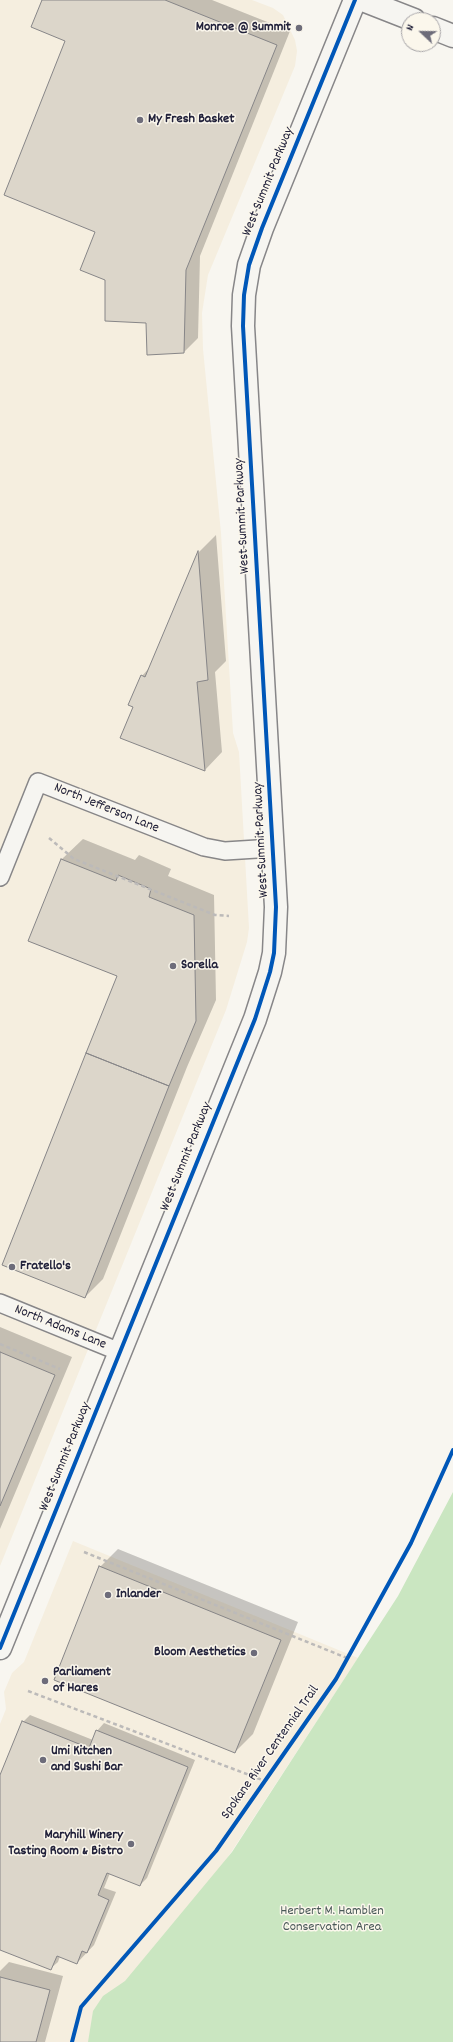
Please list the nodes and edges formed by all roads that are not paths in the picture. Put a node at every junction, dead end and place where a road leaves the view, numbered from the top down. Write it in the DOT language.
graph roads {
  1 [pos="355,0"];
  2 [pos="363,0"];
  3 [pos="401,15"];
  4 [pos="441,31"];
  5 [pos="453,36"];
  6 [pos="273,848"];
  7 [pos="0,876"];
  8 [pos="0,1303"];
  9 [pos="120,1352"];
  10 [pos="0,1648"];
  1 -- 6 [label="street, West Summit Parkway"];
  2 -- 3 [label="street"];
  4 -- 5 [label="street"];
  6 -- 7 [label="lane, North Jefferson Lane"];
  6 -- 9 [label="street, West Summit Parkway"];
  8 -- 9 [label="lane, North Adams Lane"];
  9 -- 10 [label="street, West Summit Parkway"];
}
